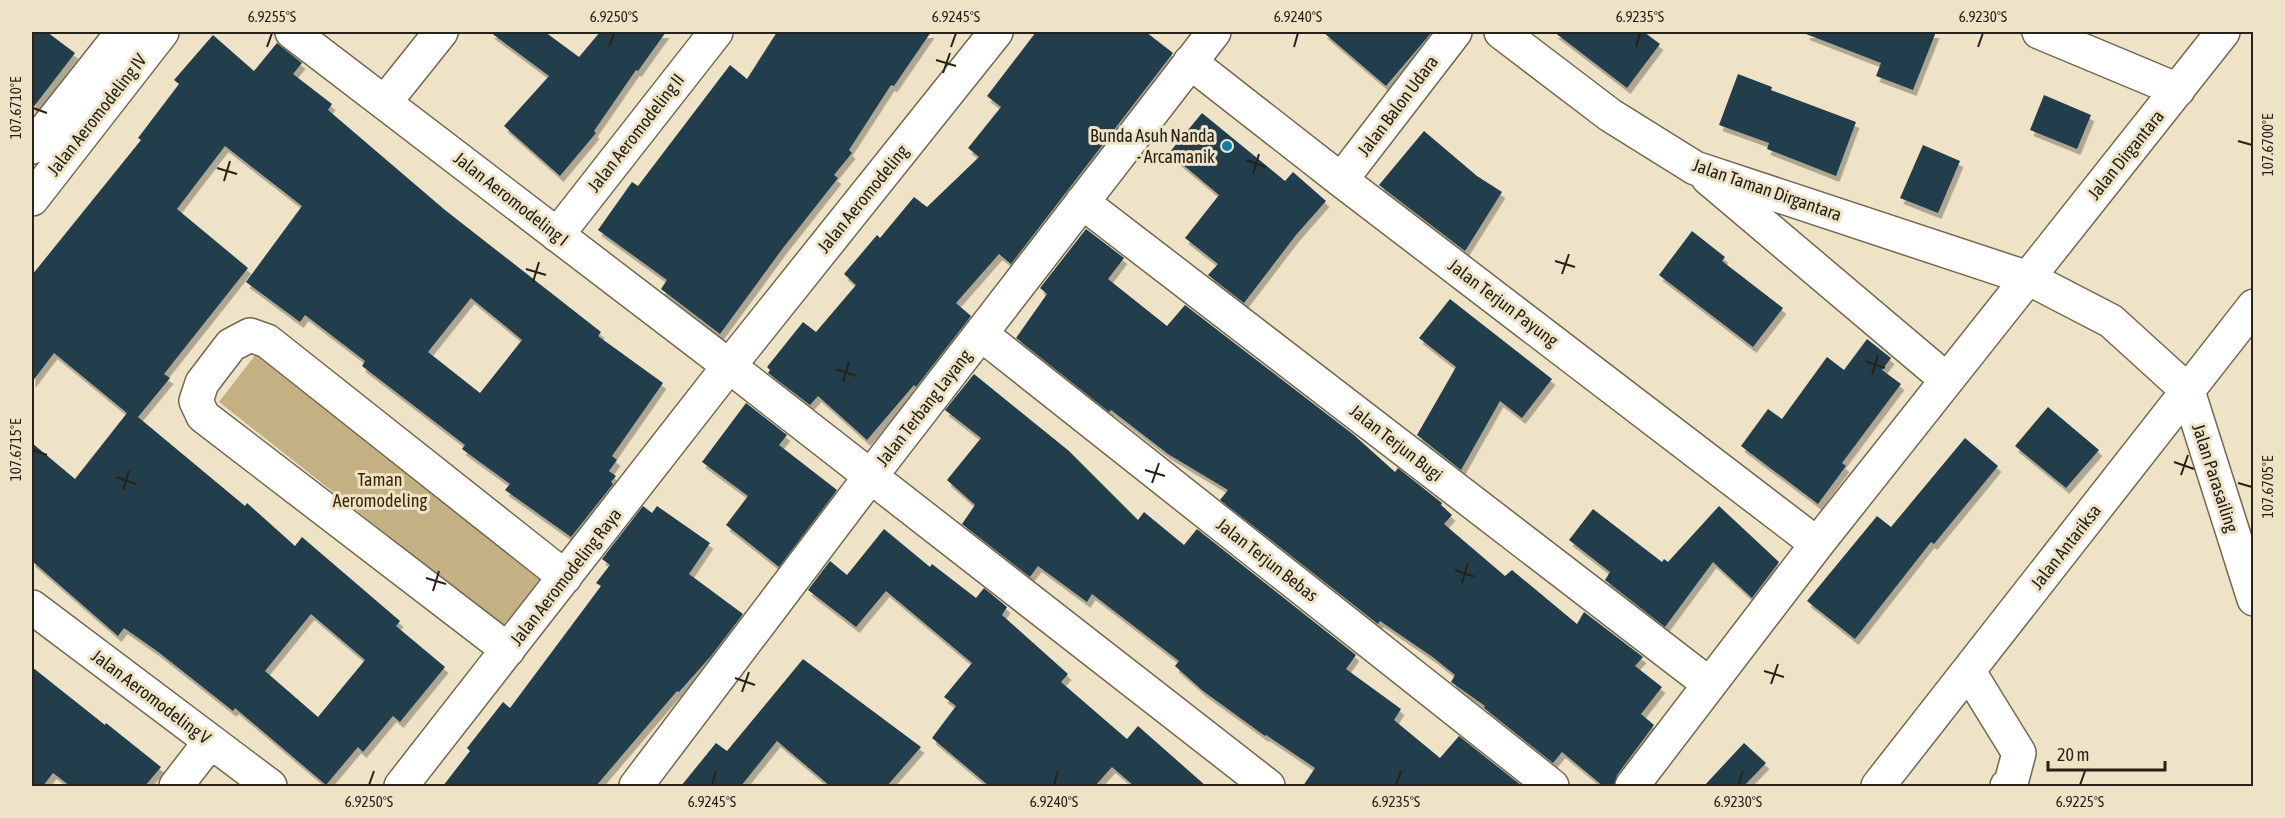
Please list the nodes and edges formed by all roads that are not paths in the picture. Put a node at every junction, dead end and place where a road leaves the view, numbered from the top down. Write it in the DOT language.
graph roads {
  1 [pos="123,32"];
  2 [pos="162,32"];
  3 [pos="292,32"];
  4 [pos="441,32"];
  5 [pos="716,32"];
  6 [pos="996,32"];
  7 [pos="1214,32"];
  8 [pos="1455,32"];
  9 [pos="1501,32"];
  10 [pos="2038,32"];
  11 [pos="2223,32"];
  12 [pos="1190,62"];
  13 [pos="2178,90"];
  14 [pos="385,102"];
  15 [pos="32,147"];
  16 [pos="1695,168"];
  17 [pos="1341,180"];
  18 [pos="32,199"];
  19 [pos="1082,202"];
  20 [pos="556,235"];
  21 [pos="2028,278"];
  22 [pos="2253,306"];
  23 [pos="981,334"];
  24 [pos="729,366"];
  25 [pos="1947,380"];
  26 [pos="2188,391"];
  27 [pos="870,477"];
  28 [pos="1817,543"];
  29 [pos="565,577"];
  30 [pos="2253,598"];
  31 [pos="32,607"];
  32 [pos="508,650"];
  33 [pos="1969,672"];
  34 [pos="1709,684"];
  35 [pos="210,742"];
  36 [pos="176,786"];
  37 [pos="270,786"];
  38 [pos="401,786"];
  39 [pos="636,786"];
  40 [pos="1268,786"];
  41 [pos="1552,786"];
  42 [pos="1632,786"];
  43 [pos="1878,786"];
  44 [pos="2007,786"];
  1 -- 15 [label="street, Jalan Aeromodeling IV"];
  2 -- 18 [label="street, Jalan Aeromodeling IV"];
  3 -- 14 [label="street, Jalan Aeromodeling I"];
  4 -- 14 [label="street"];
  5 -- 20 [label="street, Jalan Aeromodeling II"];
  6 -- 24 [label="street, Jalan Aeromodeling"];
  7 -- 12 [label="street, Jalan Terbang Layang"];
  8 -- 17 [label="street, Jalan Balon Udara"];
  9 -- 16 [label="street, Jalan Taman Dirgantara"];
  10 -- 13 [label="street"];
  11 -- 13 [label="street, Jalan Dirgantara"];
  12 -- 17 [label="street, Jalan Terjun Payung"];
  12 -- 19 [label="street, Jalan Terbang Layang"];
  13 -- 21 [label="street, Jalan Dirgantara"];
  14 -- 20 [label="street, Jalan Aeromodeling I"];
  16 -- 21 [label="street, Jalan Taman Dirgantara"];
  16 -- 25 [label="street"];
  17 -- 28 [label="street, Jalan Terjun Payung"];
  19 -- 23 [label="street, Jalan Terbang Layang"];
  19 -- 34 [label="street, Jalan Terjun Bugi"];
  20 -- 24 [label="street, Jalan Aeromodeling I"];
  21 -- 25 [label="street, Jalan Dirgantara"];
  21 -- 26 [label="street, Jalan Taman Dirgantara"];
  22 -- 26 [label="street, Jalan Antariksa"];
  23 -- 27 [label="street, Jalan Terbang Layang"];
  23 -- 41 [label="street, Jalan Terjun Bebas"];
  24 -- 27 [label="street, Jalan Aeromodeling I"];
  24 -- 29 [label="street, Jalan Aeromodeling Raya"];
  25 -- 28 [label="street, Jalan Dirgantara"];
  26 -- 30 [label="street, Jalan Parasailing"];
  26 -- 33 [label="street, Jalan Antariksa"];
  27 -- 39 [label="street, Jalan Terbang Layang"];
  27 -- 40 [label="street, Jalan Aeromodeling I"];
  28 -- 34 [label="street, Jalan Dirgantara"];
  29 -- 32 [label="street, Jalan Aeromodeling Raya"];
  29 -- 32 [label="street"];
  31 -- 35 [label="street, Jalan Aeromodeling V"];
  32 -- 38 [label="street, Jalan Aeromodeling Raya"];
  33 -- 43 [label="street, Jalan Antariksa"];
  33 -- 44 [label="street"];
  34 -- 42 [label="street, Jalan Dirgantara"];
  35 -- 36 [label="street"];
  35 -- 37 [label="street, Jalan Aeromodeling V"];
}
